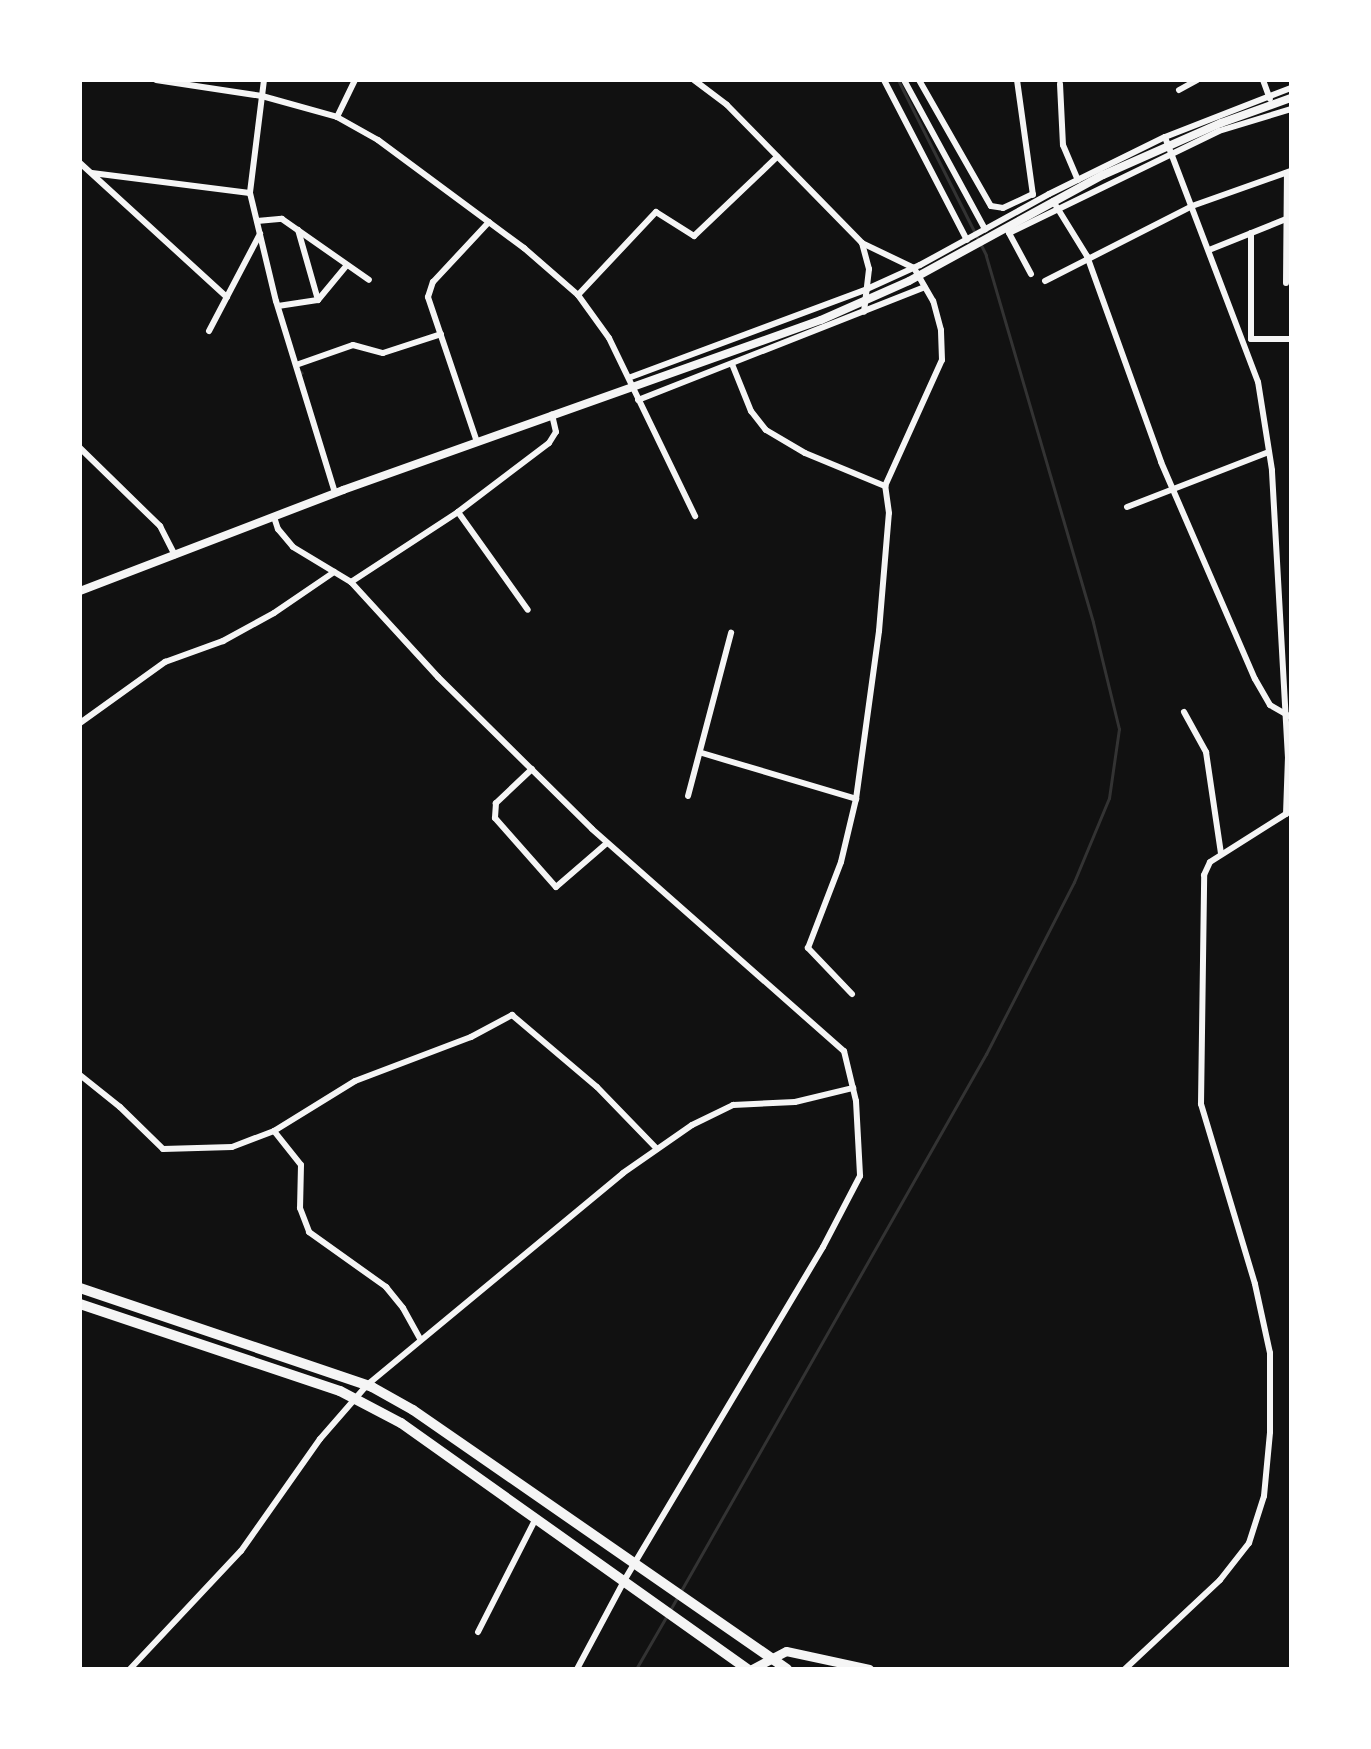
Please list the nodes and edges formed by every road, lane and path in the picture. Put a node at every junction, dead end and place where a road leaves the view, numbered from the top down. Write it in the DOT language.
graph roads {
  1 [pos="156,80"];
  2 [pos="264,80"];
  3 [pos="355,80"];
  4 [pos="694,80"];
  5 [pos="884,80"];
  6 [pos="904,80"];
  7 [pos="919,80"];
  8 [pos="1017,80"];
  9 [pos="1197,80"];
  10 [pos="1263,80"];
  11 [pos="1060,84"];
  12 [pos="1291,88"];
  13 [pos="1179,90"];
  14 [pos="262,96"];
  15 [pos="1269,97"];
  16 [pos="1291,98"];
  17 [pos="1291,109"];
  18 [pos="1274,114"];
  19 [pos="337,117"];
  20 [pos="1165,137"];
  21 [pos="1170,153"];
  22 [pos="777,157"];
  23 [pos="80,163"];
  24 [pos="1289,172"];
  25 [pos="92,173"];
  26 [pos="1078,180"];
  27 [pos="250,193"];
  28 [pos="1033,194"];
  29 [pos="1049,194"];
  30 [pos="1034,202"];
  31 [pos="1192,206"];
  32 [pos="1058,210"];
  33 [pos="1286,219"];
  34 [pos="257,221"];
  35 [pos="489,222"];
  36 [pos="985,229"];
  37 [pos="298,230"];
  38 [pos="1251,233"];
  39 [pos="260,234"];
  40 [pos="967,240"];
  41 [pos="862,243"];
  42 [pos="1209,250"];
  43 [pos="1089,259"];
  44 [pos="347,265"];
  45 [pos="914,268"];
  46 [pos="1031,274"];
  47 [pos="369,280"];
  48 [pos="1045,281"];
  49 [pos="1286,283"];
  50 [pos="925,287"];
  51 [pos="867,289"];
  52 [pos="578,295"];
  53 [pos="227,297"];
  54 [pos="318,300"];
  55 [pos="278,306"];
  56 [pos="864,312"];
  57 [pos="209,331"];
  58 [pos="441,334"];
  59 [pos="1242,338"];
  60 [pos="1251,339"];
  61 [pos="1291,339"];
  62 [pos="732,364"];
  63 [pos="296,365"];
  64 [pos="633,382"];
  65 [pos="638,400"];
  66 [pos="552,414"];
  67 [pos="477,442"];
  68 [pos="80,448"];
  69 [pos="1269,452"];
  70 [pos="885,486"];
  71 [pos="1173,490"];
  72 [pos="335,493"];
  73 [pos="1127,507"];
  74 [pos="458,512"];
  75 [pos="695,516"];
  76 [pos="274,517"];
  77 [pos="175,555"];
  78 [pos="334,572"];
  79 [pos="351,582"];
  80 [pos="80,591"];
  81 [pos="1280,604"];
  82 [pos="1291,604"];
  83 [pos="528,610"];
  84 [pos="731,633"];
  85 [pos="1184,712"];
  86 [pos="1288,717"];
  87 [pos="80,723"];
  88 [pos="702,753"];
  89 [pos="532,769"];
  90 [pos="688,796"];
  91 [pos="856,799"];
  92 [pos="607,843"];
  93 [pos="1221,854"];
  94 [pos="852,994"];
  95 [pos="80,1075"];
  96 [pos="853,1088"];
  97 [pos="274,1131"];
  98 [pos="657,1149"];
  99 [pos="80,1288"];
  100 [pos="80,1304"];
  101 [pos="211,1331"];
  102 [pos="420,1339"];
  103 [pos="207,1346"];
  104 [pos="367,1385"];
  105 [pos="355,1398"];
  106 [pos="535,1520"];
  107 [pos="636,1565"];
  108 [pos="623,1583"];
  109 [pos="478,1632"];
  110 [pos="770,1658"];
  111 [pos="130,1669"];
  112 [pos="577,1669"];
  113 [pos="750,1669"];
  114 [pos="787,1669"];
  115 [pos="869,1669"];
  116 [pos="1125,1669"];
  1 -- 14 [label="street"];
  2 -- 14 [label="street"];
  3 -- 19 [label="street"];
  4 -- 22 [label="street"];
  5 -- 40 [label="street"];
  6 -- 36 [label="street"];
  7 -- 28 [label="street"];
  8 -- 28 [label="street"];
  9 -- 13 [label="street"];
  10 -- 15 [label="street"];
  11 -- 26 [label="street"];
  12 -- 15 [label="street"];
  14 -- 19 [label="street"];
  14 -- 27 [label="street"];
  15 -- 18 [label="street"];
  15 -- 20 [label="street"];
  16 -- 64 [label="street"];
  17 -- 18 [label="street"];
  18 -- 21 [label="street"];
  19 -- 35 [label="street"];
  20 -- 21 [label="street"];
  20 -- 26 [label="street"];
  21 -- 31 [label="street"];
  21 -- 32 [label="street"];
  22 -- 41 [label="street"];
  22 -- 52 [label="street"];
  23 -- 25 [label="street"];
  24 -- 31 [label="street"];
  24 -- 33 [label="street"];
  25 -- 27 [label="street"];
  25 -- 53 [label="street"];
  26 -- 29 [label="street"];
  27 -- 34 [label="street"];
  28 -- 30 [label="street"];
  29 -- 30 [label="street"];
  29 -- 32 [label="street"];
  30 -- 36 [label="street"];
  31 -- 42 [label="street"];
  31 -- 43 [label="street"];
  32 -- 43 [label="street"];
  32 -- 46 [label="street"];
  33 -- 38 [label="street"];
  33 -- 49 [label="street"];
  34 -- 37 [label="street"];
  34 -- 39 [label="street"];
  35 -- 52 [label="street"];
  35 -- 58 [label="street"];
  36 -- 40 [label="street"];
  37 -- 44 [label="street"];
  37 -- 54 [label="street"];
  38 -- 42 [label="street"];
  38 -- 60 [label="street"];
  39 -- 53 [label="street"];
  39 -- 55 [label="street"];
  40 -- 45 [label="street"];
  41 -- 45 [label="street"];
  41 -- 51 [label="street"];
  42 -- 59 [label="street"];
  43 -- 48 [label="street"];
  43 -- 71 [label="street"];
  44 -- 47 [label="street"];
  44 -- 54 [label="street"];
  45 -- 50 [label="street"];
  45 -- 51 [label="street"];
  50 -- 56 [label="street"];
  50 -- 70 [label="street"];
  51 -- 56 [label="street"];
  51 -- 64 [label="street"];
  52 -- 64 [label="street"];
  53 -- 57 [label="street"];
  54 -- 55 [label="street"];
  55 -- 63 [label="street"];
  56 -- 62 [label="street"];
  58 -- 63 [label="street"];
  58 -- 67 [label="street"];
  59 -- 60 [label="street"];
  59 -- 69 [label="street"];
  60 -- 61 [label="street"];
  62 -- 65 [label="street"];
  62 -- 70 [label="street"];
  63 -- 72 [label="street"];
  64 -- 65 [label="street"];
  64 -- 66 [label="street"];
  65 -- 75 [label="street"];
  66 -- 67 [label="street"];
  66 -- 74 [label="street"];
  67 -- 72 [label="street"];
  68 -- 77 [label="street"];
  69 -- 71 [label="street"];
  69 -- 81 [label="street"];
  70 -- 91 [label="street"];
  71 -- 73 [label="street"];
  71 -- 86 [label="street"];
  72 -- 76 [label="street"];
  74 -- 79 [label="street"];
  74 -- 83 [label="street"];
  76 -- 77 [label="street"];
  76 -- 78 [label="street"];
  77 -- 80 [label="street"];
  78 -- 79 [label="street"];
  78 -- 87 [label="street"];
  79 -- 89 [label="street"];
  81 -- 82 [label="street"];
  81 -- 86 [label="street"];
  84 -- 88 [label="street"];
  85 -- 93 [label="street"];
  86 -- 93 [label="street"];
  88 -- 90 [label="street"];
  88 -- 91 [label="street"];
  89 -- 92 [label="street"];
  89 -- 92 [label="street"];
  91 -- 94 [label="street"];
  92 -- 96 [label="street"];
  93 -- 116 [label="street"];
  95 -- 97 [label="street"];
  96 -- 98 [label="street"];
  96 -- 107 [label="street"];
  97 -- 98 [label="street"];
  97 -- 102 [label="street"];
  98 -- 102 [label="street"];
  99 -- 101 [label="main road"];
  100 -- 103 [label="main road"];
  101 -- 103 [label="main road"];
  101 -- 104 [label="main road"];
  102 -- 104 [label="street"];
  103 -- 105 [label="main road"];
  104 -- 105 [label="street"];
  104 -- 107 [label="main road"];
  105 -- 106 [label="main road"];
  105 -- 111 [label="street"];
  106 -- 108 [label="main road"];
  106 -- 109 [label="street"];
  107 -- 108 [label="street"];
  107 -- 110 [label="main road"];
  108 -- 112 [label="street"];
  108 -- 113 [label="main road"];
  110 -- 113 [label="main road"];
  110 -- 114 [label="main road"];
  110 -- 115 [label="main road"];
}
